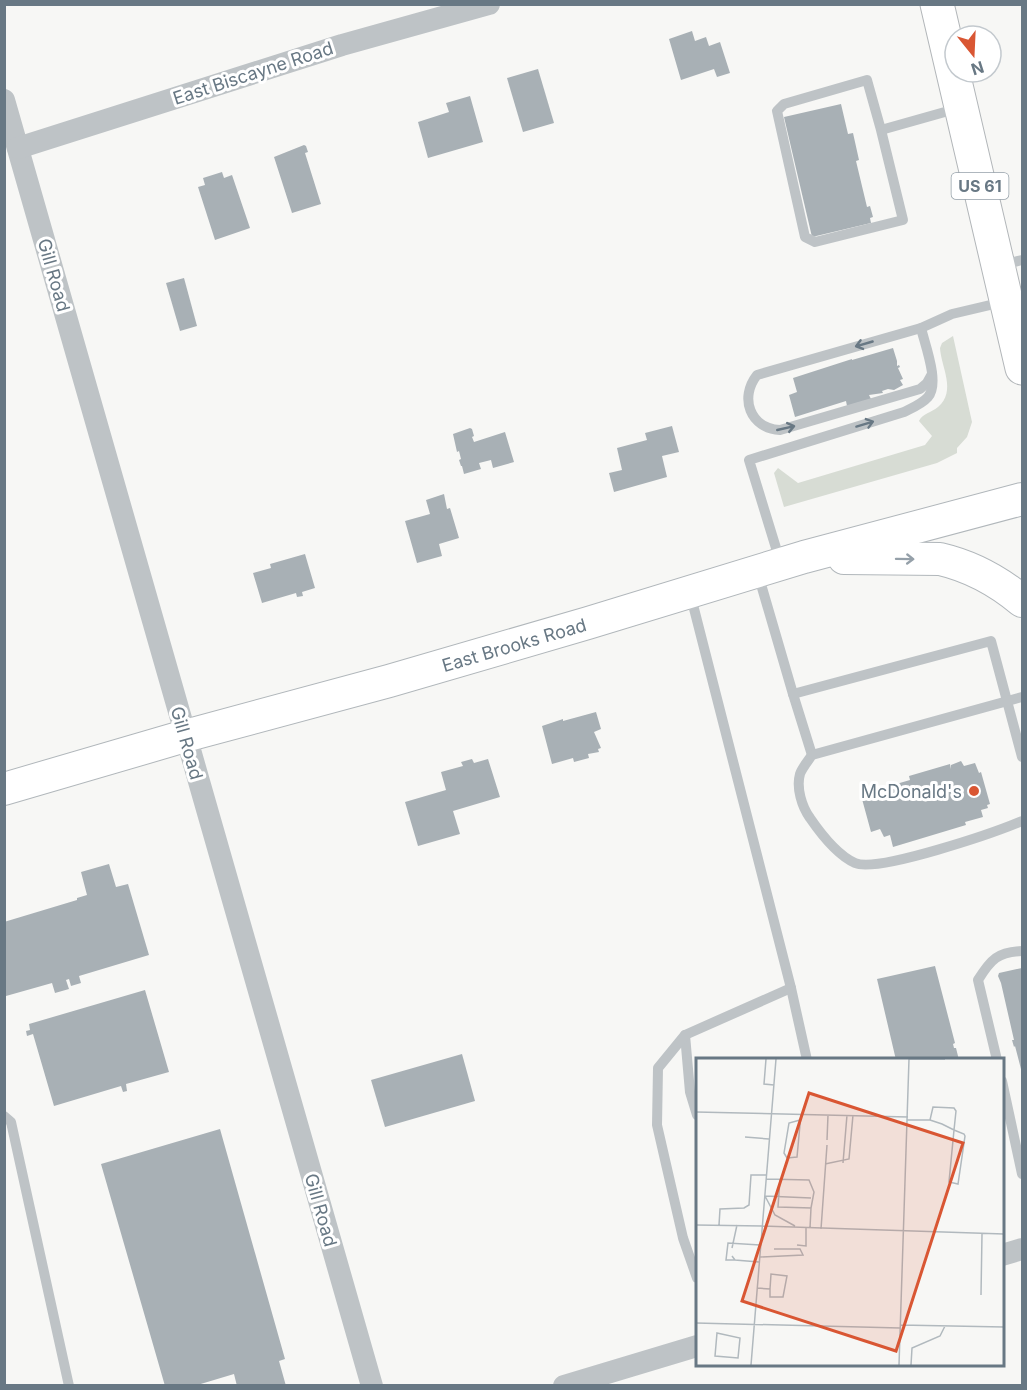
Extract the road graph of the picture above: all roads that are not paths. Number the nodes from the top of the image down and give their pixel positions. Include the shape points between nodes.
1 (489, 4) edge
2 (937, 4) edge
3 (4, 100) edge
4 (962, 107) junction
5 (881, 130) junction
6 (15, 163) edge
7 (1010, 263) edge
8 (1006, 302) junction
9 (921, 328) junction
10 (1023, 368) edge
11 (932, 374) junction
12 (1023, 499) edge
13 (781, 565) junction
14 (690, 593) junction
15 (1023, 601) edge
16 (793, 693) junction
17 (1023, 697) edge
18 (1008, 700) junction
19 (185, 736) junction
20 (812, 755) junction
21 (1023, 757) edge
22 (4, 789) edge
23 (1023, 821) edge
24 (1023, 951) edge
25 (791, 988) junction
26 (685, 1035) junction
27 (807, 1058) edge
28 (997, 1058) edge
29 (1003, 1085) edge
30 (696, 1112) edge
31 (4, 1116) edge
32 (1023, 1174) edge
33 (1023, 1249) edge
34 (1003, 1255) edge
35 (696, 1275) edge
36 (696, 1346) edge
37 (69, 1386) edge
38 (372, 1386) edge
39 (564, 1386) edge

1 - 6 street, East Biscayne Road via 342,45
2 - 4 highway, US 61
3 - 6 street, Gill Road
4 - 5 lane
4 - 7 highway, US 61
5 - 5 lane via 867,80 784,104 777,111 804,237 815,242 903,220
6 - 19 street, Gill Road
7 - 8 highway, US 61
8 - 9 lane via 952,314
8 - 10 highway, US 61
9 - 11 lane
9 -> 11 lane via 757,375 750,383 748,397 758,423 768,430 780,430 920,389
13 -> 11 lane via 748,460 904,412 929,396
12 - 13 main road, East Brooks Road
13 - 14 main road, East Brooks Road
13 -> 15 main road via 940,559 996,581
13 - 16 lane
14 - 19 main road, East Brooks Road
14 - 25 lane
16 - 18 lane via 991,641
16 - 20 lane
17 - 18 lane
18 - 20 lane
18 - 21 lane
19 - 22 main road, East Brooks Road
19 - 38 street, Gill Road
20 - 23 lane via 800,773 799,786 808,816 840,853 856,863 873,865 931,851
24 - 28 lane via 1005,952 988,963 978,980
25 - 26 lane
25 - 27 lane
26 - 30 lane via 690,1092
26 - 35 lane via 658,1068 657,1125 683,1238
29 - 32 lane
31 - 37 lane via 11,1122
33 - 34 street
36 - 39 street

